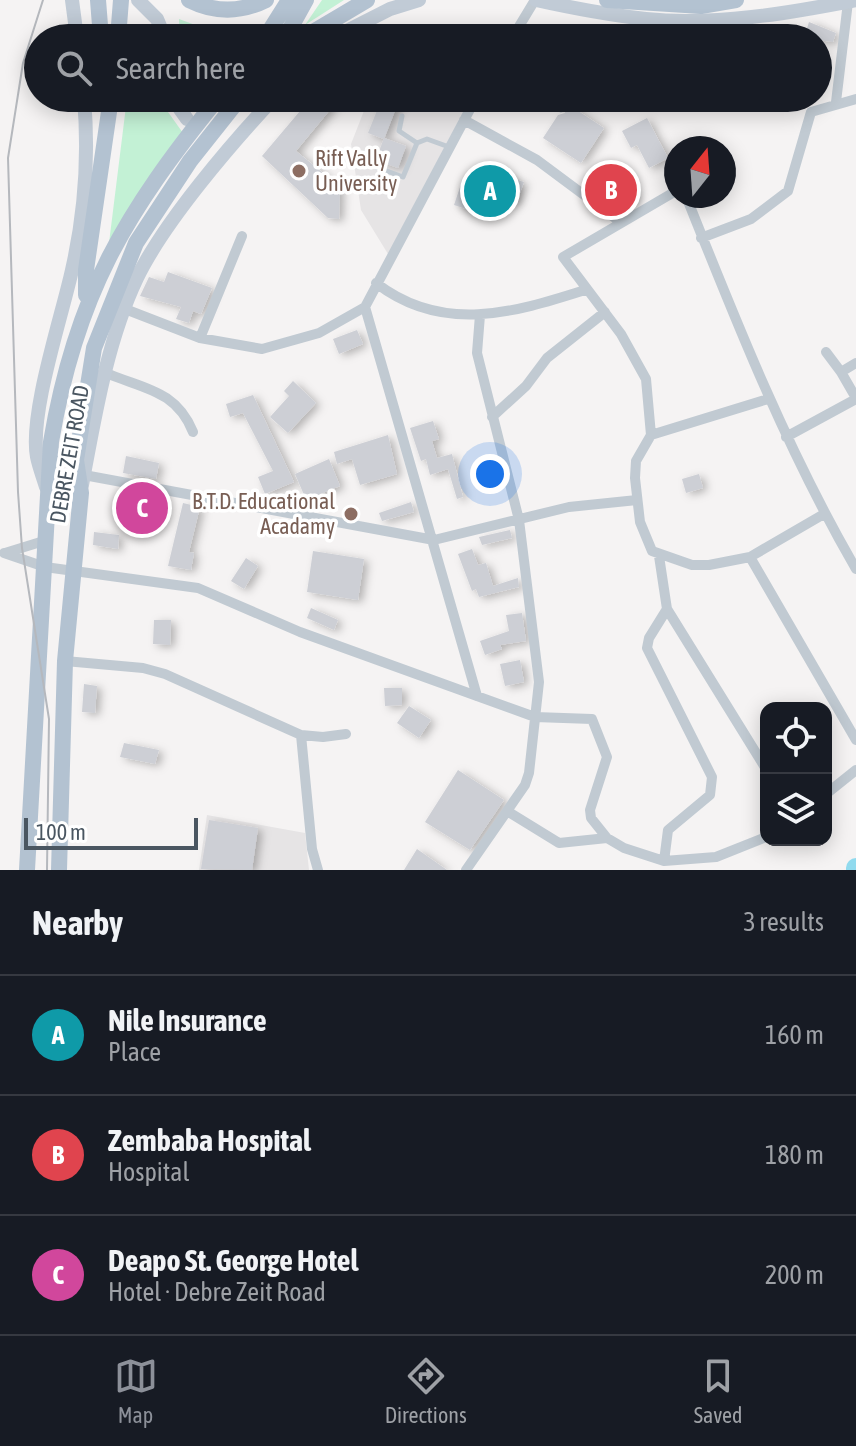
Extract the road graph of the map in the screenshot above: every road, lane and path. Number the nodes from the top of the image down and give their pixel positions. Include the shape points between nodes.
1 (72, 0) edge
2 (98, 0) edge
3 (121, 0) edge
4 (138, 0) edge
5 (189, 0) edge
6 (266, 0) edge
7 (289, 0) edge
8 (306, 0) edge
9 (367, 0) edge
10 (419, 0) edge
11 (535, 0) edge
12 (607, 0) edge
13 (736, 0) edge
14 (852, 1) edge
15 (75, 24) edge
16 (100, 24) edge
17 (119, 24) edge
18 (159, 24) edge
19 (274, 24) edge
20 (293, 24) edge
21 (327, 24) edge
22 (365, 24) edge
23 (520, 24) edge
24 (856, 99) edge
25 (836, 102) junction
26 (832, 104) edge
27 (84, 112) edge
28 (108, 112) edge
29 (182, 112) edge
30 (219, 112) edge
31 (223, 112) edge
32 (259, 112) edge
33 (468, 112) edge
34 (811, 112) edge
35 (402, 116) dead end
36 (187, 119) dead end
37 (464, 120) junction
38 (417, 143) junction
39 (449, 147) junction
40 (376, 167) dead end
41 (664, 197) edge
42 (690, 208) edge
43 (619, 221) junction
44 (242, 236) dead end
45 (701, 238) junction
46 (376, 283) junction
47 (585, 290) junction
48 (86, 301) junction
49 (365, 307) junction
50 (125, 309) junction
51 (605, 312) junction
52 (480, 315) junction
53 (200, 338) junction
54 (826, 352) dead end
55 (856, 363) edge
56 (841, 372) junction
57 (106, 373) junction
58 (768, 399) junction
59 (856, 399) edge
60 (492, 417) junction
61 (193, 432) dead end
62 (651, 435) junction
63 (786, 437) junction
64 (84, 475) junction
65 (81, 493) junction
66 (48, 494) junction
67 (637, 500) junction
68 (824, 514) junction
69 (519, 520) junction
70 (47, 540) junction
71 (434, 540) junction
72 (2, 554) edge
73 (659, 556) junction
74 (750, 557) junction
75 (45, 567) junction
76 (856, 569) edge
77 (74, 573) junction
78 (667, 609) junction
79 (65, 661) junction
80 (477, 696) junction
81 (535, 717) junction
82 (346, 734) dead end
83 (301, 735) junction
84 (856, 740) edge
85 (760, 759) edge
86 (856, 770) edge
87 (832, 789) edge
88 (507, 811) junction
89 (607, 838) junction
90 (760, 839) edge
91 (664, 861) junction
92 (27, 870) edge
93 (59, 870) edge
94 (318, 870) edge
95 (466, 870) edge

1 - 15 main road
2 - 16 main road
3 - 17 main road
4 - 18 main road
5 - 6 main road via 232,10
7 - 19 main road
8 - 20 main road
9 - 21 main road
10 - 22 main road
11 - 14 main road via 678,21
11 - 23 street
12 - 13 main road via 701,6
14 - 25 street
24 - 25 street
25 - 26 street
27 - 66 main road via 82,218 36,439
28 - 48 main road
29 - 36 main road
30 - 48 main road via 170,158 132,214
31 - 65 main road via 136,243 108,307 79,426 76,460
32 - 50 main road, DEBRE ZEIT ROAD via 223,146 149,256
33 - 37 street
34 - 45 street via 788,191 751,219
35 - 38 lane via 399,131
37 - 39 street
37 - 43 street via 537,160
38 - 39 lane via 427,139
38 - 40 lane via 403,177
39 - 46 street
41 - 43 street
42 - 45 street
43 - 47 street via 563,257
44 - 53 street
45 - 58 street
46 - 49 street
46 - 52 street via 406,303 431,311
47 - 51 street
47 - 52 street via 517,312
48 - 66 main road, DEBRE ZEIT ROAD via 59,395
49 - 53 street via 319,333 262,349
49 - 71 street
50 - 53 street
50 - 57 main road, DEBRE ZEIT ROAD
51 - 60 street via 547,358
51 - 62 street via 643,369
52 - 60 street via 477,353
54 - 56 street
55 - 56 street
56 - 59 street
57 - 61 street via 171,400 184,410
57 - 64 main road, DEBRE ZEIT ROAD
58 - 62 street
58 - 63 street
59 - 63 street
60 - 69 street
62 - 67 street via 636,461
63 - 68 street
64 - 65 main road, DEBRE ZEIT ROAD
64 - 71 street
65 - 77 main road, DEBRE ZEIT ROAD
66 - 70 main road, DEBRE ZEIT ROAD
67 - 69 street via 569,507
67 - 73 street via 646,542
68 - 74 street
68 - 76 street
69 - 71 street
69 - 81 street via 539,682
70 - 72 street
70 - 75 main road, DEBRE ZEIT ROAD
71 - 80 street
72 - 75 street
73 - 74 street via 709,565
73 - 78 street
74 - 84 street
75 - 77 street
75 - 92 main road, DEBRE ZEIT ROAD
77 - 79 main road, DEBRE ZEIT ROAD
77 - 80 street via 198,588 300,632
78 - 85 street
78 - 91 street via 647,648 712,777 710,795 668,830
79 - 83 street via 165,674
79 - 93 main road, DEBRE ZEIT ROAD
80 - 81 street
81 - 88 street via 529,773
81 - 89 street via 586,718 597,726 607,757 590,810
82 - 83 street
83 - 94 street
86 - 87 street
88 - 89 street via 559,843
88 - 95 street
89 - 91 street
90 - 91 street via 716,857

